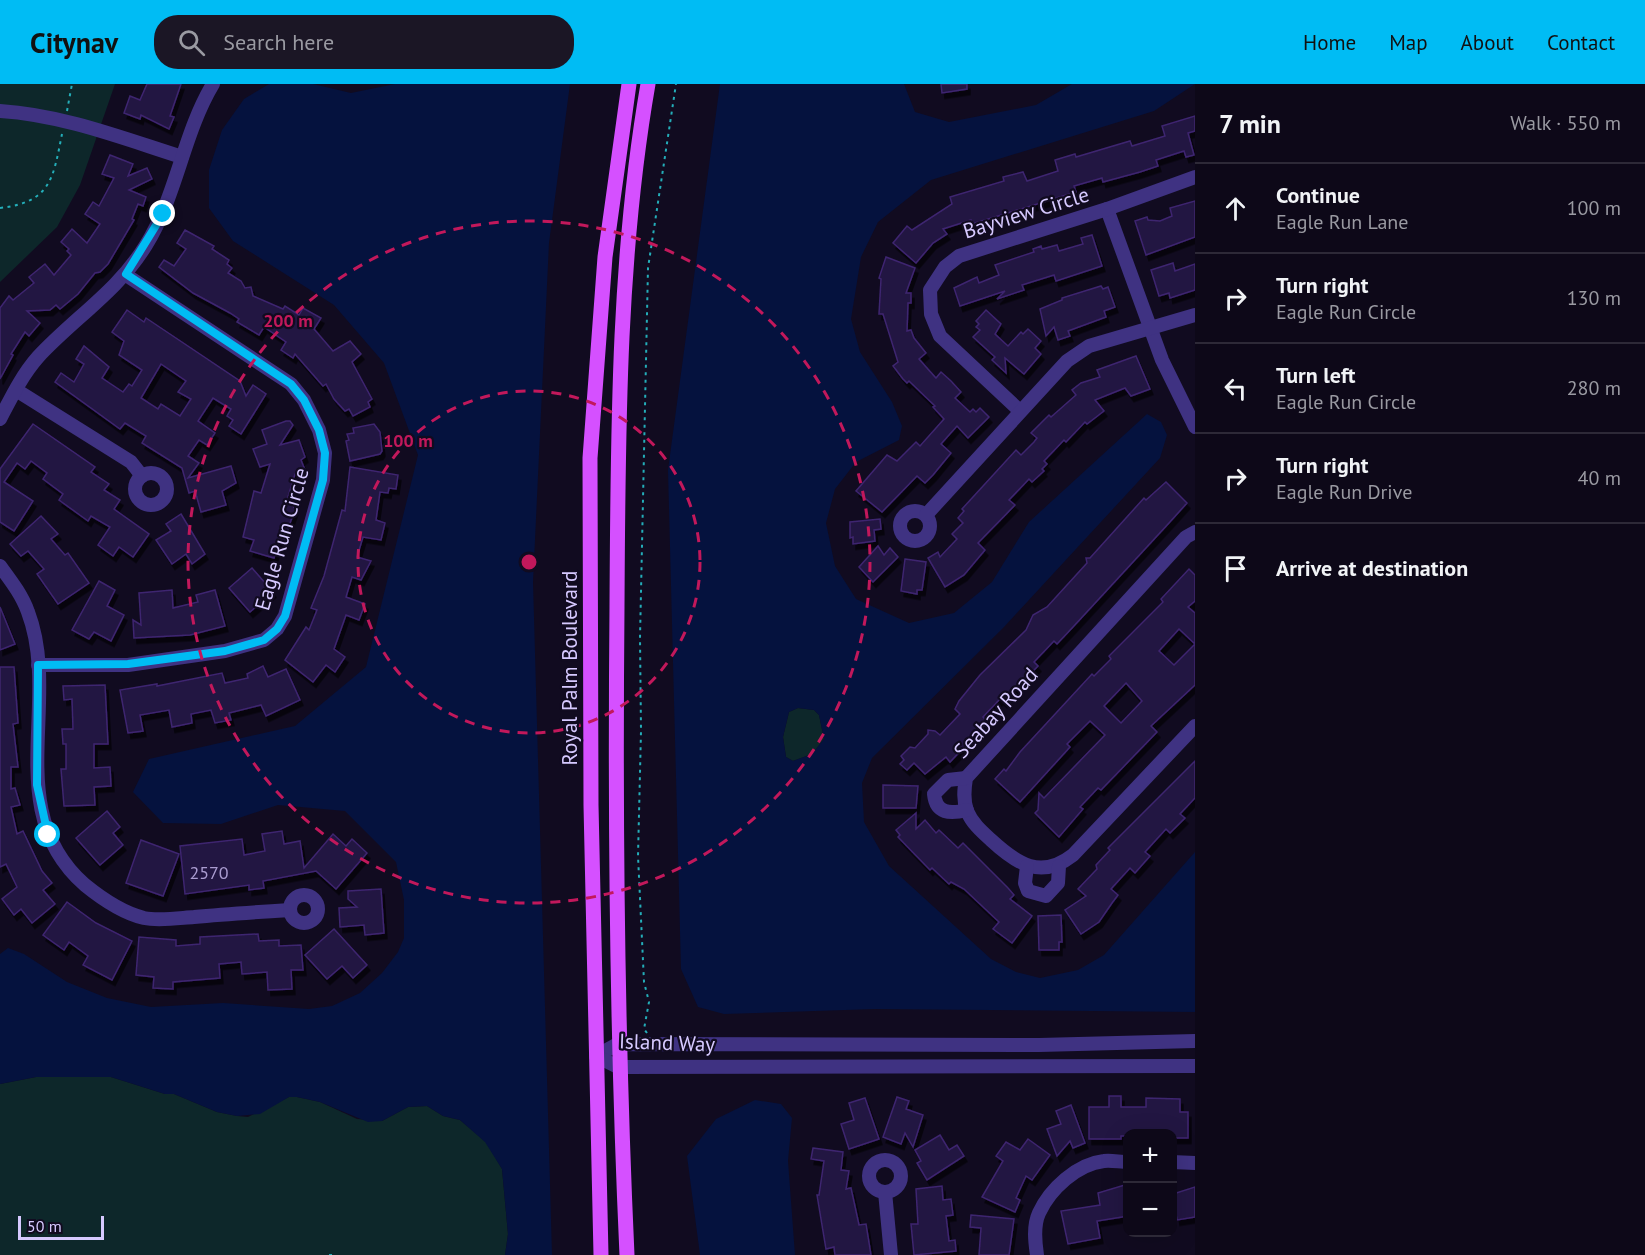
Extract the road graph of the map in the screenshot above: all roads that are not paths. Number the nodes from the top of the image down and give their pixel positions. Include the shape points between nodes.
1 (213, 84) edge
2 (629, 84) edge
3 (648, 84) edge
4 (0, 111) edge
5 (182, 157) junction
6 (1195, 177) edge
7 (1107, 209) junction
8 (126, 274) junction
9 (1195, 315) edge
10 (1150, 328) junction
11 (16, 390) junction
12 (1020, 411) junction
13 (0, 419) edge
14 (1195, 427) edge
15 (142, 476) dead end
16 (926, 515) dead end
17 (1195, 532) edge
18 (0, 566) edge
19 (38, 665) junction
20 (1195, 726) edge
21 (966, 778) junction
22 (967, 810) junction
23 (1027, 866) junction
24 (1059, 866) junction
25 (290, 910) dead end
26 (1195, 1041) edge
27 (618, 1044) junction
28 (596, 1056) junction
29 (1195, 1066) edge
30 (618, 1067) junction
31 (1123, 1162) edge
32 (1177, 1162) edge
33 (1195, 1163) edge
34 (885, 1192) dead end
35 (601, 1255) edge
36 (627, 1255) edge
37 (891, 1255) edge
38 (1037, 1255) edge

1 - 5 street
2 - 28 main road, Royal Palm Boulevard via 605,257 590,458
3 - 27 main road via 636,150 618,391 615,841
4 - 5 street via 65,121
5 - 8 street via 163,214
6 - 7 street, Bayview Circle
7 - 10 street
7 - 12 street, Bayview Circle via 959,255 945,267 930,290 931,314 940,336
8 - 11 street via 37,358
8 - 19 street, Eagle Run Circle via 291,384 319,430 325,453 323,480 285,616 264,640 225,651 128,664
9 - 10 street
10 - 12 street via 1089,346 1067,361
10 - 14 street
11 - 13 street
11 - 15 street via 131,462
12 - 16 street
17 - 21 street, Seabay Road via 1186,537
18 - 19 street via 29,613
19 - 25 street via 37,785 41,810 48,835 76,877 116,906 145,918
20 - 24 street
21 - 22 street, Seabay Road
21 - 22 street via 948,780 934,794 941,810 951,814
22 - 23 street via 975,825 1008,856
23 - 24 street
23 - 24 street via 1028,891 1046,896 1058,883
26 - 27 street, Island Way via 1039,1045
27 - 28 street, Island Way
27 - 30 main road
28 - 30 street, Island Way
28 - 35 main road, Royal Palm Boulevard
29 - 30 street, Island Way
30 - 36 main road
31 - 38 street via 1092,1165 1073,1173 1053,1191 1038,1214 1034,1239
32 - 33 street
34 - 37 street

